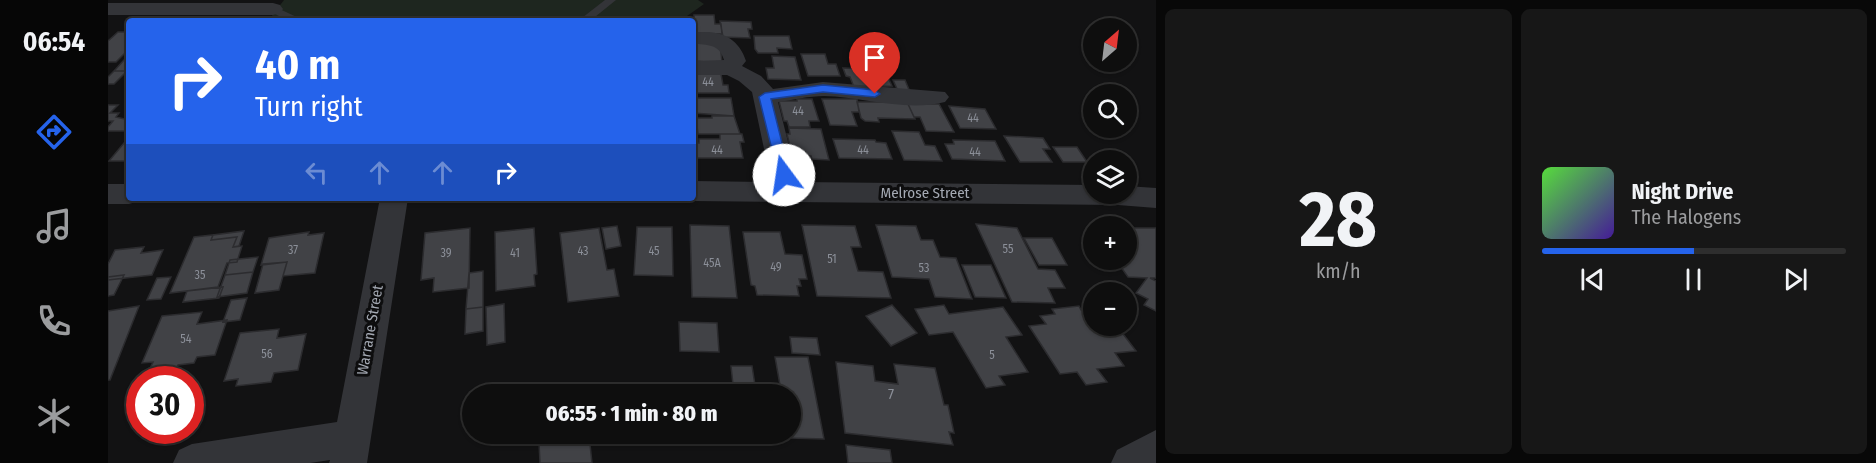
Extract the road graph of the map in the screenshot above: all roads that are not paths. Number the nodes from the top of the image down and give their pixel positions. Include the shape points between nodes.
1 (611, 0) edge
2 (154, 5) edge
3 (108, 9) edge
4 (273, 9) joint
5 (291, 18) edge
6 (587, 18) edge
7 (696, 38) dead end
8 (696, 68) edge
9 (729, 68) junction
10 (765, 97) junction
11 (937, 97) dead end
12 (696, 191) edge
13 (787, 192) junction
14 (108, 194) edge
15 (126, 194) edge
16 (1156, 198) edge
17 (393, 201) edge
18 (1156, 449) edge
19 (350, 451) edge
20 (192, 463) edge
21 (1130, 463) edge

1 - 6 lane
2 - 3 street
2 - 4 street
4 - 5 lane
7 - 9 street via 717,39 733,49 735,61
8 - 9 street
9 - 10 street via 744,73 764,90
10 - 11 street via 823,89
10 - 13 street
12 - 13 street, Melrose Street
13 - 16 street, Melrose Street
14 - 15 street
17 - 19 street, Warrane Street
18 - 21 street
19 - 20 street

